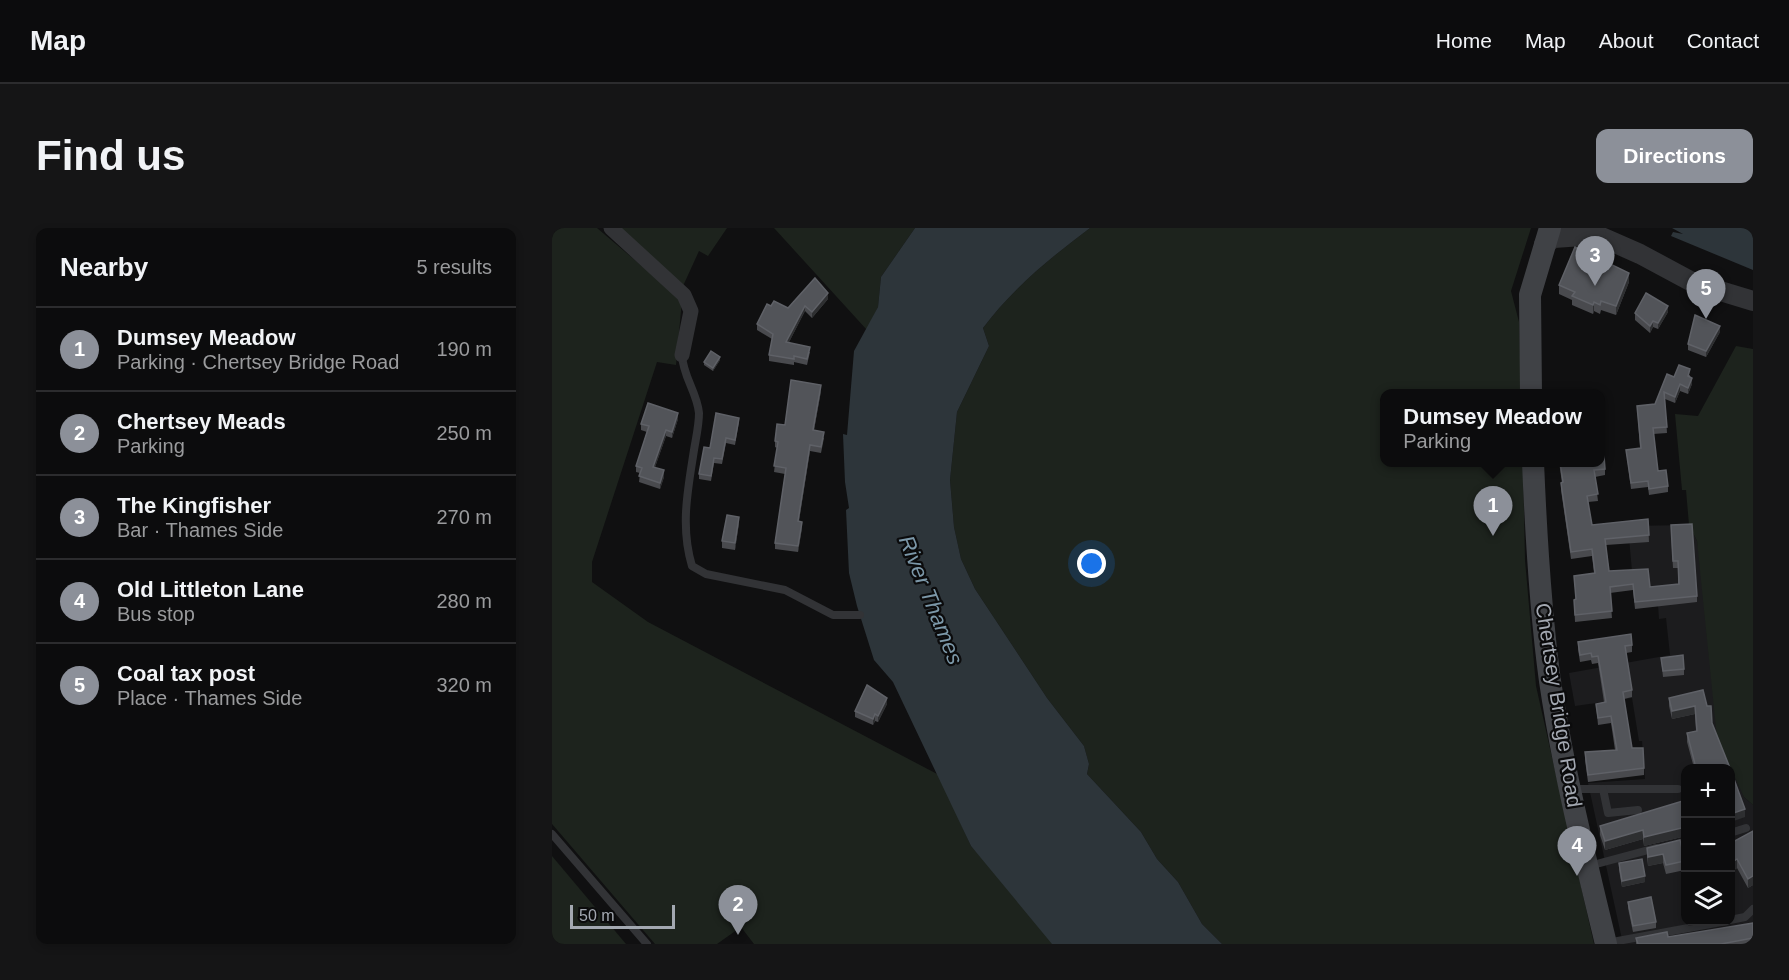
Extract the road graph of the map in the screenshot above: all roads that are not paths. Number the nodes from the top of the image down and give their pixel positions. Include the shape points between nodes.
1 (610, 228) edge
2 (1590, 231) edge
3 (1547, 236) edge
4 (1753, 301) edge
5 (682, 355) joint
6 (1531, 389) edge
7 (1533, 467) edge
8 (860, 615) dead end
9 (1570, 789) junction
10 (1603, 789) junction
11 (1678, 789) dead end
12 (1638, 810) dead end
13 (1746, 828) dead end
14 (1735, 832) edge
15 (552, 834) edge
16 (1667, 845) edge
17 (1588, 866) junction
18 (1753, 909) edge
19 (1735, 919) edge
20 (1696, 926) edge
21 (647, 944) edge
22 (1606, 944) edge

1 - 5 street via 684,295 691,311
2 - 3 street
2 - 4 street via 1694,283
3 - 6 main road via 1530,295
5 - 8 lane via 699,415 686,504 685,543 692,566 706,574 785,590 833,615
7 - 9 main road, Chertsey Bridge Road via 1536,549 1550,680
9 - 10 lane
9 - 17 main road, Chertsey Bridge Road
10 - 11 lane
10 - 12 lane via 1608,813
13 - 14 lane
15 - 21 lane
16 - 17 lane
17 - 22 main road, Chertsey Bridge Road
18 - 19 lane
20 - 22 lane

